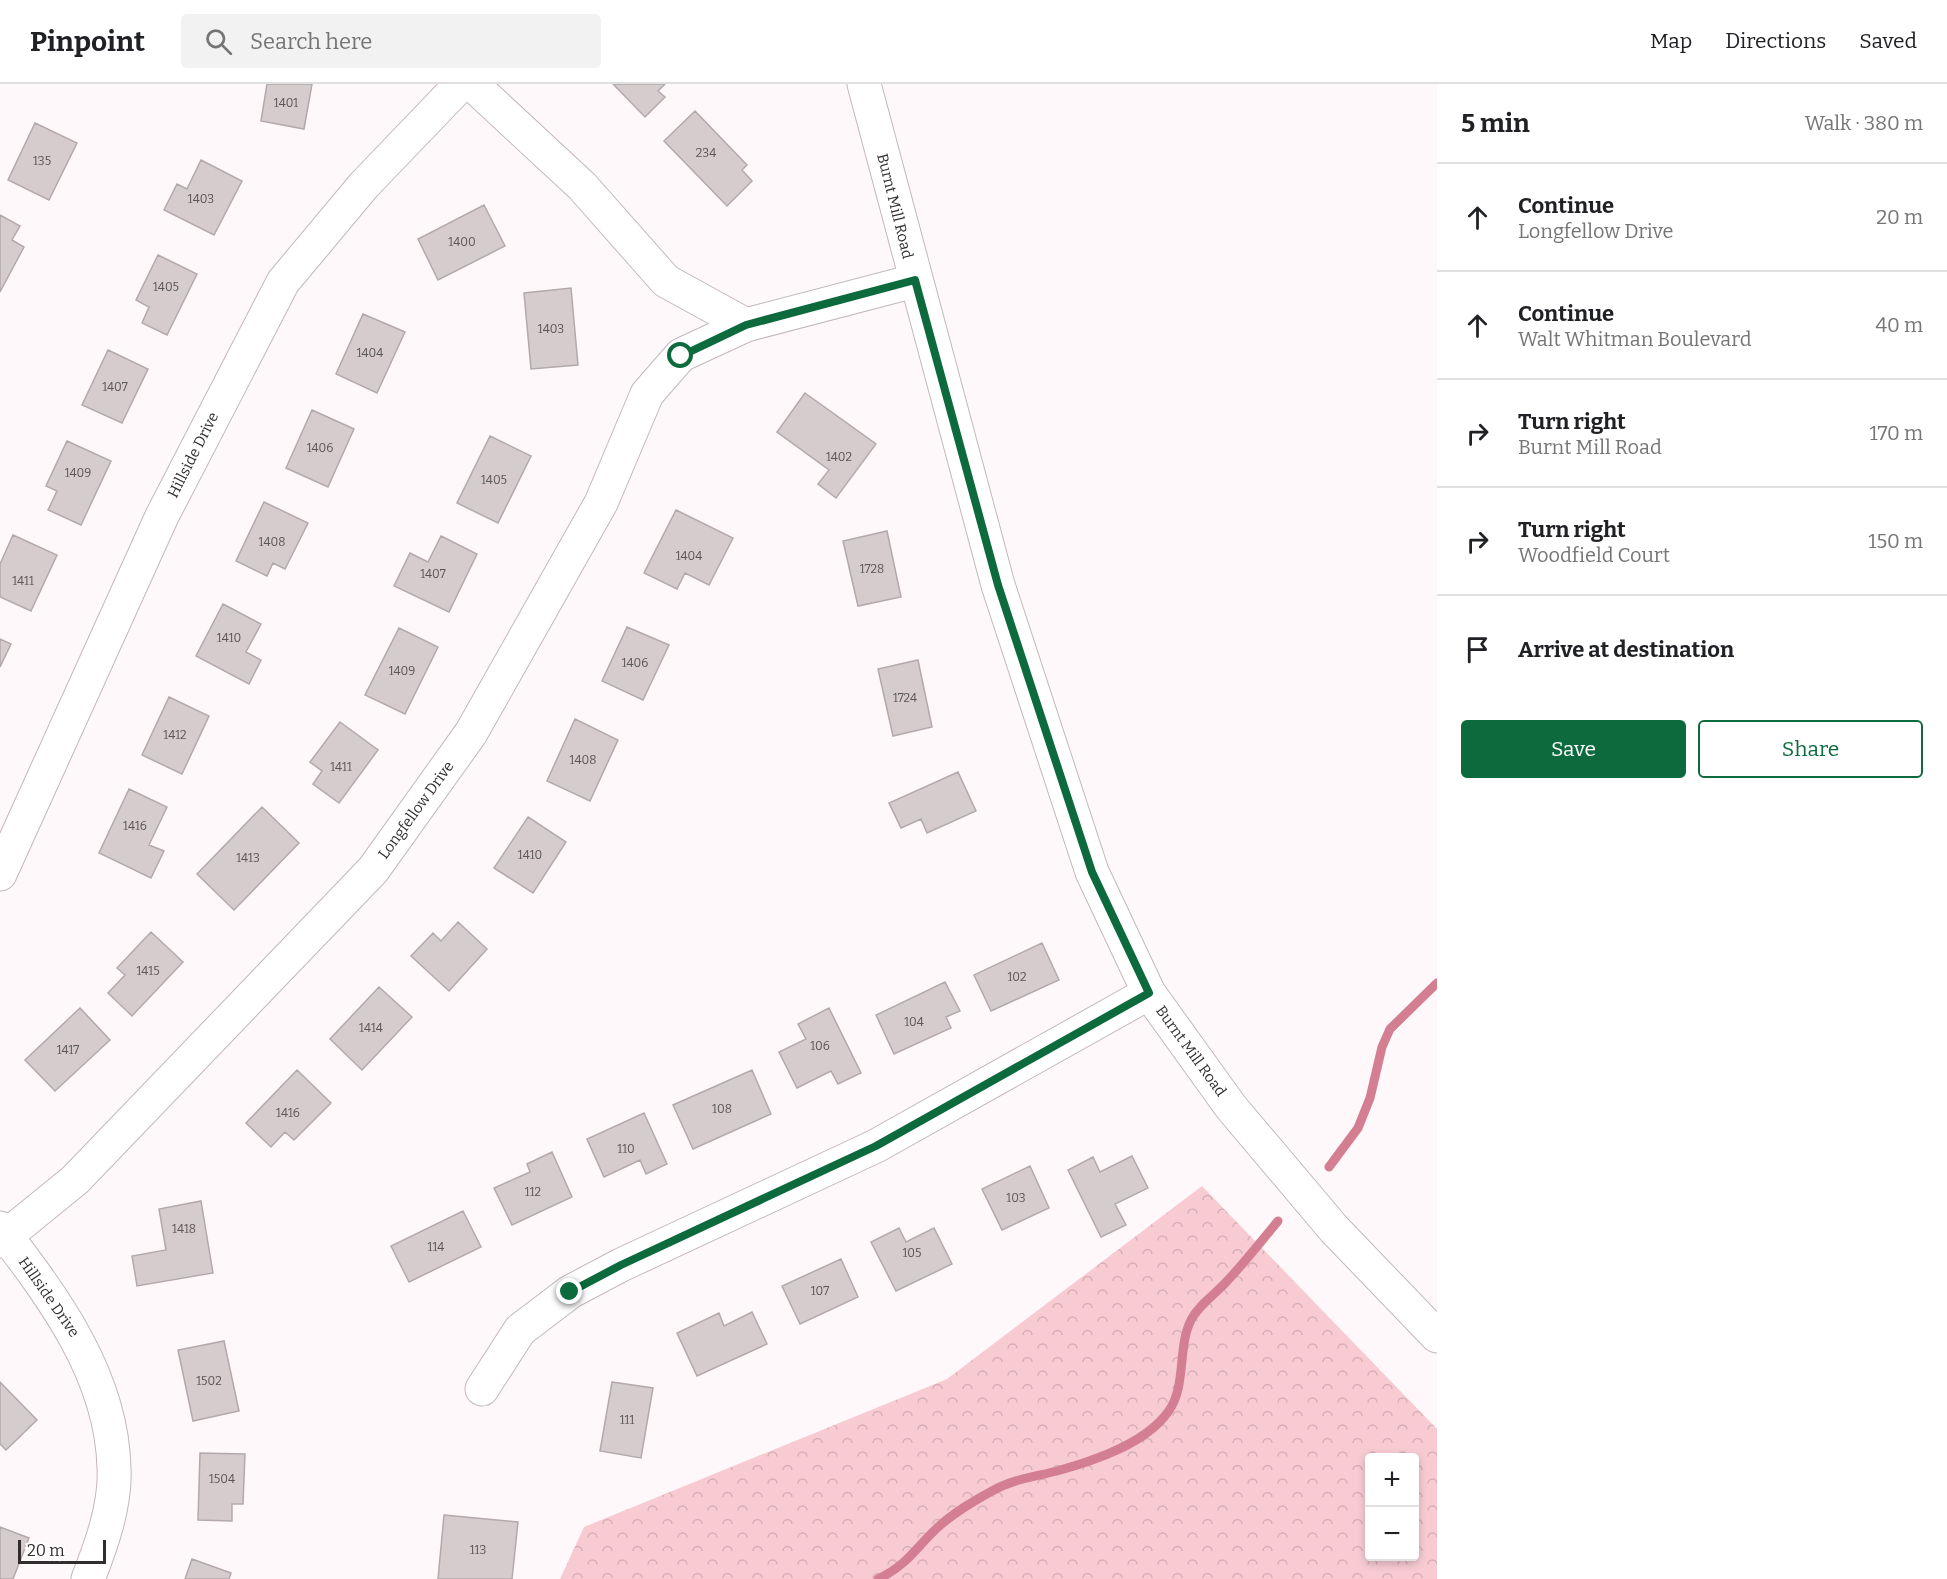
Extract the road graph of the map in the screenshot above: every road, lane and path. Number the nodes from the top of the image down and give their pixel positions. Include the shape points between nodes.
1 (461, 84) edge
2 (472, 84) edge
3 (864, 84) edge
4 (915, 280) junction
5 (746, 325) junction
6 (0, 874) edge
7 (1149, 993) junction
8 (2, 1235) edge
9 (1437, 1336) edge
10 (482, 1389) dead end
11 (88, 1579) edge

1 - 6 street, Hillside Drive via 364,185 283,282 162,516
2 - 5 street via 582,186 666,281
3 - 4 street, Burnt Mill Road
4 - 5 street, Longfellow Drive
4 - 7 street, Burnt Mill Road via 998,585 1092,872
5 - 8 street, Longfellow Drive via 681,356 647,394 601,503 471,733 373,870 75,1180
7 - 9 street, Burnt Mill Road via 1231,1107 1334,1229
7 - 10 street via 876,1146 570,1292 520,1330
8 - 11 street, Hillside Drive via 78,1339 104,1406 114,1469 105,1535

